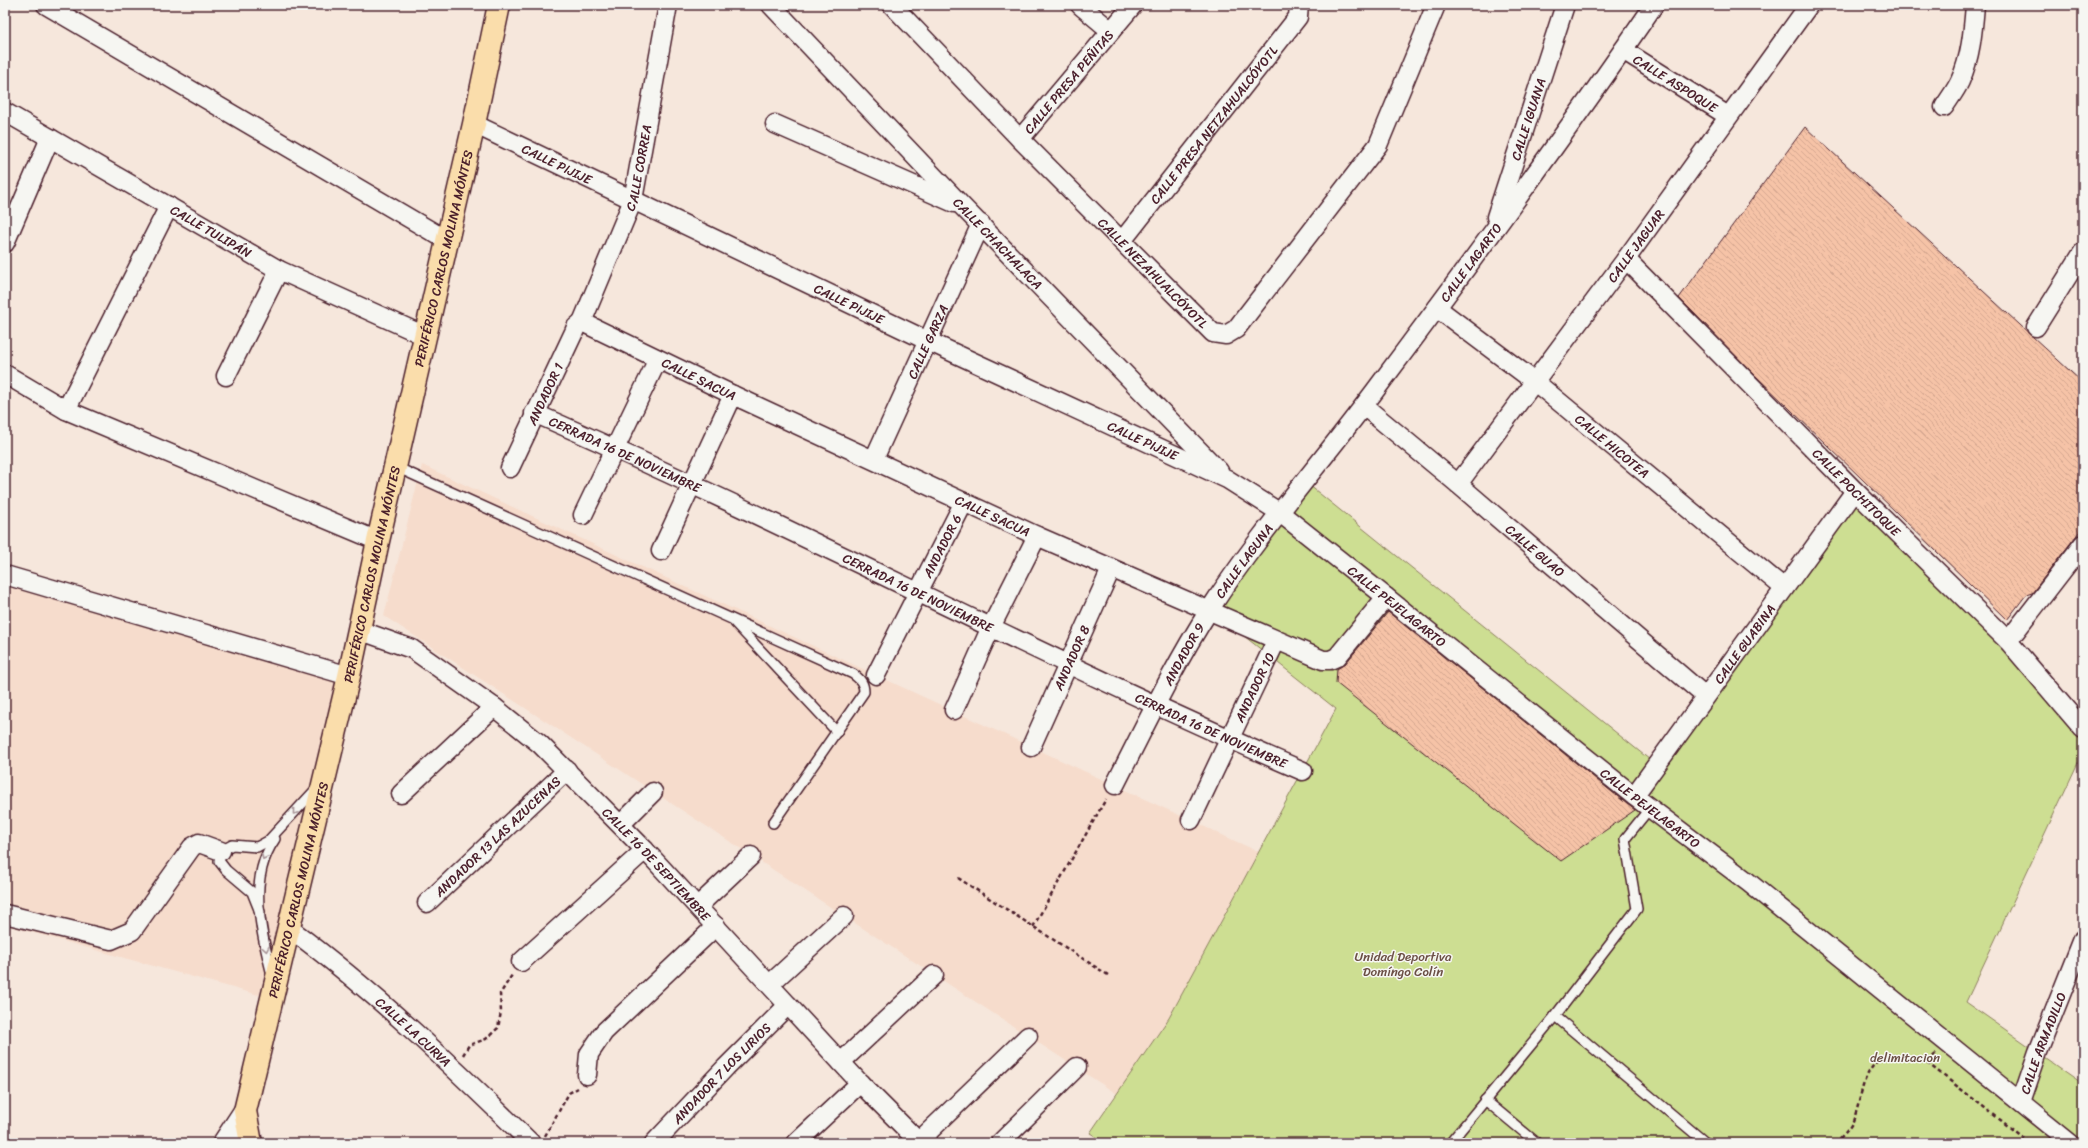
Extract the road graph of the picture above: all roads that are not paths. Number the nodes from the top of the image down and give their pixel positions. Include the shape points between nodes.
1 (46, 5) edge
2 (668, 5) edge
3 (772, 5) edge
4 (892, 5) edge
5 (1080, 5) edge
6 (1133, 5) edge
7 (1299, 5) edge
8 (1436, 5) edge
9 (1565, 5) edge
10 (1654, 5) edge
11 (1809, 5) edge
12 (1974, 5) edge
13 (494, 8) edge
14 (1111, 31) junction
15 (1623, 50) junction
16 (1944, 107) dead end
17 (5, 112) edge
18 (1728, 116) junction
19 (474, 124) junction
20 (775, 124) dead end
21 (50, 138) junction
22 (1020, 139) junction
23 (633, 200) junction
24 (169, 206) junction
25 (962, 206) junction
26 (981, 224) junction
27 (1491, 234) junction
28 (448, 241) junction
29 (1122, 241) junction
30 (5, 243) edge
31 (2083, 252) edge
32 (1626, 259) junction
33 (279, 270) junction
34 (1437, 308) junction
35 (582, 322) junction
36 (2036, 327) dead end
37 (426, 336) junction
38 (928, 341) junction
39 (658, 359) junction
40 (5, 374) edge
41 (226, 376) dead end
42 (1534, 381) junction
43 (733, 395) junction
44 (1364, 406) junction
45 (66, 410) junction
46 (534, 413) junction
47 (616, 449) junction
48 (874, 459) junction
49 (396, 467) junction
50 (510, 468) dead end
51 (1227, 479) junction
52 (691, 484) junction
53 (1458, 484) junction
54 (1854, 491) junction
55 (964, 502) junction
56 (1279, 512) junction
57 (583, 515) dead end
58 (1037, 536) junction
59 (378, 541) junction
60 (2083, 544) edge
61 (661, 551) dead end
62 (1111, 568) junction
63 (5, 575) edge
64 (1784, 588) junction
65 (920, 592) junction
66 (1386, 597) junction
67 (1210, 609) junction
68 (731, 619) junction
69 (992, 627) junction
70 (359, 630) junction
71 (1276, 641) junction
72 (2008, 641) junction
73 (1068, 664) junction
74 (876, 675) dead end
75 (349, 676) junction
76 (1705, 696) junction
77 (494, 706) junction
78 (1155, 706) junction
79 (954, 710) dead end
80 (2083, 729) edge
81 (837, 732) junction
82 (1229, 739) junction
83 (1031, 747) dead end
84 (567, 770) junction
85 (1303, 771) dead end
86 (324, 779) junction
87 (1115, 785) road end
88 (653, 792) dead end
89 (401, 794) dead end
90 (1634, 796) junction
91 (1650, 808) junction
92 (1191, 820) dead end
93 (285, 824) junction
94 (620, 824) junction
95 (773, 824) dead end
96 (645, 850) junction
97 (221, 851) junction
98 (751, 856) dead end
99 (427, 902) dead end
100 (698, 906) junction
101 (260, 912) junction
102 (5, 914) edge
103 (844, 916) dead end
104 (716, 926) junction
105 (289, 928) junction
106 (2083, 939) edge
107 (521, 962) road end
108 (934, 975) dead end
109 (770, 984) junction
110 (275, 986) junction
111 (788, 1004) junction
112 (1555, 1016) junction
113 (1028, 1036) dead end
114 (841, 1062) junction
115 (1077, 1067) dead end
116 (587, 1075) road end
117 (860, 1083) junction
118 (1485, 1100) junction
119 (2021, 1102) junction
120 (244, 1111) junction
121 (538, 1140) edge
122 (919, 1142) edge
123 (224, 1143) edge
124 (251, 1143) edge
125 (654, 1143) edge
126 (796, 1143) edge
127 (1000, 1143) edge
128 (1450, 1143) edge
129 (1537, 1143) edge
130 (1706, 1143) edge
131 (2071, 1143) edge

1 - 28 street
2 - 23 street, CALLE CORREA
3 - 25 street, CALLE CHACHALACA
4 - 22 street, CALLE NEZAHUALCÓYOTL
5 - 14 street
6 - 14 street, CALLE PRESA PEÑITAS
7 - 29 street, CALLE PRESA NETZAHUALCÓYOTL via 1298,17
8 - 29 street, CALLE NEZAHUALCÓYOTL via 1378,145 1236,329 1226,335 1213,333
9 - 27 street, CALLE IGUANA
10 - 15 street, CALLE LAGARTO
11 - 18 street, CALLE JAGUAR
12 - 16 street via 1966,64 1960,82
13 - 19 main road, PERIFÉRICO CARLOS MOLINA MÓNTES
14 - 22 street, CALLE PRESA PEÑITAS
15 - 18 street, CALLE ASPOQUE
15 - 27 street, CALLE LAGARTO
17 - 21 street, CALLE TULIPÁN
18 - 32 street, CALLE JAGUAR
19 - 23 street, CALLE PIJIJE
19 - 28 main road, PERIFÉRICO CARLOS MOLINA MÓNTES
20 - 25 street
21 - 24 street, CALLE TULIPÁN
21 - 30 street
22 - 29 street, CALLE NEZAHUALCÓYOTL
23 - 35 street, CALLE CORREA
23 - 38 street, CALLE PIJIJE
24 - 33 street, CALLE TULIPÁN
24 - 45 street
25 - 26 street, CALLE CHACHALACA
26 - 38 street, CALLE GARZA
26 - 51 street, CALLE CHACHALACA
27 - 34 street, CALLE LAGARTO
28 - 37 main road, PERIFÉRICO CARLOS MOLINA MÓNTES
31 - 36 street
32 - 42 street, CALLE JAGUAR
32 - 54 street, CALLE POCHITOQUE
33 - 37 street, CALLE TULIPÁN
33 - 41 street
34 - 42 street, CALLE HICOTEA
34 - 44 street, CALLE LAGARTO
35 - 39 street, CALLE SACUA
35 - 46 street, ANDADOR 1 via 576,327
37 - 49 main road, PERIFÉRICO CARLOS MOLINA MÓNTES
38 - 48 street, CALLE GARZA
38 - 51 street, CALLE PIJIJE
39 - 43 street, CALLE SACUA
39 - 47 street
40 - 45 street
42 - 53 street, CALLE JAGUAR
42 - 64 street, CALLE HICOTEA
43 - 48 street, CALLE SACUA
43 - 52 street
44 - 53 street, CALLE GUAO
44 - 56 street, CALLE LAGARTO
45 - 59 street
46 - 47 street, CERRADA 16 DE NOVIEMBRE
46 - 50 street, ANDADOR 1
47 - 52 street, CERRADA 16 DE NOVIEMBRE
47 - 57 street
48 - 55 street, CALLE SACUA
49 - 59 main road, PERIFÉRICO CARLOS MOLINA MÓNTES
49 - 68 lane
51 - 56 street, CALLE PEJELAGARTO
52 - 61 street
52 - 65 street, CERRADA 16 DE NOVIEMBRE
53 - 76 street, CALLE GUAO
54 - 64 street, CALLE GUABINA
54 - 72 street, CALLE POCHITOQUE
55 - 58 street, CALLE SACUA
55 - 65 street, ANDADOR 6
56 - 66 street, CALLE PEJELAGARTO
56 - 67 street, CALLE LAGUNA
58 - 62 street, CALLE SACUA
58 - 69 street
59 - 70 main road, PERIFÉRICO CARLOS MOLINA MÓNTES
60 - 72 street
62 - 67 street, CALLE SACUA
62 - 73 street, ANDADOR 8
63 - 75 street
64 - 76 street, CALLE GUABINA
65 - 69 street, CERRADA 16 DE NOVIEMBRE
65 - 74 street, ANDADOR 6
66 - 71 street, CALLE SACUA via 1337,657 1330,660 1323,660
66 - 90 street, CALLE PEJELAGARTO
67 - 71 street, CALLE SACUA
67 - 78 street, ANDADOR 9
68 - 81 lane
68 - 81 lane via 859,679 864,686 864,692
69 - 73 street, CERRADA 16 DE NOVIEMBRE
69 - 79 street
70 - 75 main road, PERIFÉRICO CARLOS MOLINA MÓNTES
70 - 77 street, CALLE 16 DE SEPTIEMBRE via 412,649
71 - 82 street, ANDADOR 10
72 - 80 street, CALLE POCHITOQUE
73 - 78 street, CERRADA 16 DE NOVIEMBRE
73 - 83 street, ANDADOR 8
75 - 86 main road, PERIFÉRICO CARLOS MOLINA MÓNTES
76 - 90 street, CALLE GUABINA
77 - 84 street, CALLE 16 DE SEPTIEMBRE
77 - 89 street
78 - 82 street, CERRADA 16 DE NOVIEMBRE
78 - 87 street, ANDADOR 9
81 - 95 lane
82 - 85 street, CERRADA 16 DE NOVIEMBRE
82 - 92 street, ANDADOR 10
84 - 94 street, CALLE 16 DE SEPTIEMBRE
84 - 99 street, ANDADOR 13 LAS AZUCENAS
86 -> 93 lane
86 - 105 main road, PERIFÉRICO CARLOS MOLINA MÓNTES
88 - 94 street
90 - 91 street, CALLE PEJELAGARTO
91 - 112 lane via 1625,839 1637,909
91 - 119 street, CALLE PEJELAGARTO via 1748,882
93 - 97 lane via 268,841 257,846 232,845
93 -> 101 lane via 261,863 258,880
94 - 96 street, CALLE 16 DE SEPTIEMBRE
96 - 100 street, CALLE 16 DE SEPTIEMBRE
96 - 107 street
97 - 101 lane via 219,861 252,892
97 - 102 street via 199,843 192,847 132,931 111,940
98 - 100 street
100 - 104 street, CALLE 16 DE SEPTIEMBRE
101 -> 110 lane
103 - 109 street
104 - 109 street, CALLE 16 DE SEPTIEMBRE
104 - 116 street via 604,1032 589,1054
105 - 110 main road, PERIFÉRICO CARLOS MOLINA MÓNTES
105 - 121 street, CALLE LA CURVA via 328,957
106 - 119 street, CALLE ARMADILLO
108 - 114 street
109 - 111 street, CALLE 16 DE SEPTIEMBRE
110 - 120 main road, PERIFÉRICO CARLOS MOLINA MÓNTES
111 - 114 street, CALLE 16 DE SEPTIEMBRE
111 - 125 street, ANDADOR 7 LOS LIRIOS
112 - 118 lane
112 - 130 lane
113 - 122 street
114 - 117 street, CALLE 16 DE SEPTIEMBRE
115 - 127 street
117 - 122 street, CALLE 16 DE SEPTIEMBRE
117 - 126 street
118 - 128 lane
118 - 129 lane
119 - 131 street, CALLE PEJELAGARTO
120 - 123 street
120 - 124 main road, PERIFÉRICO CARLOS MOLINA MÓNTES

